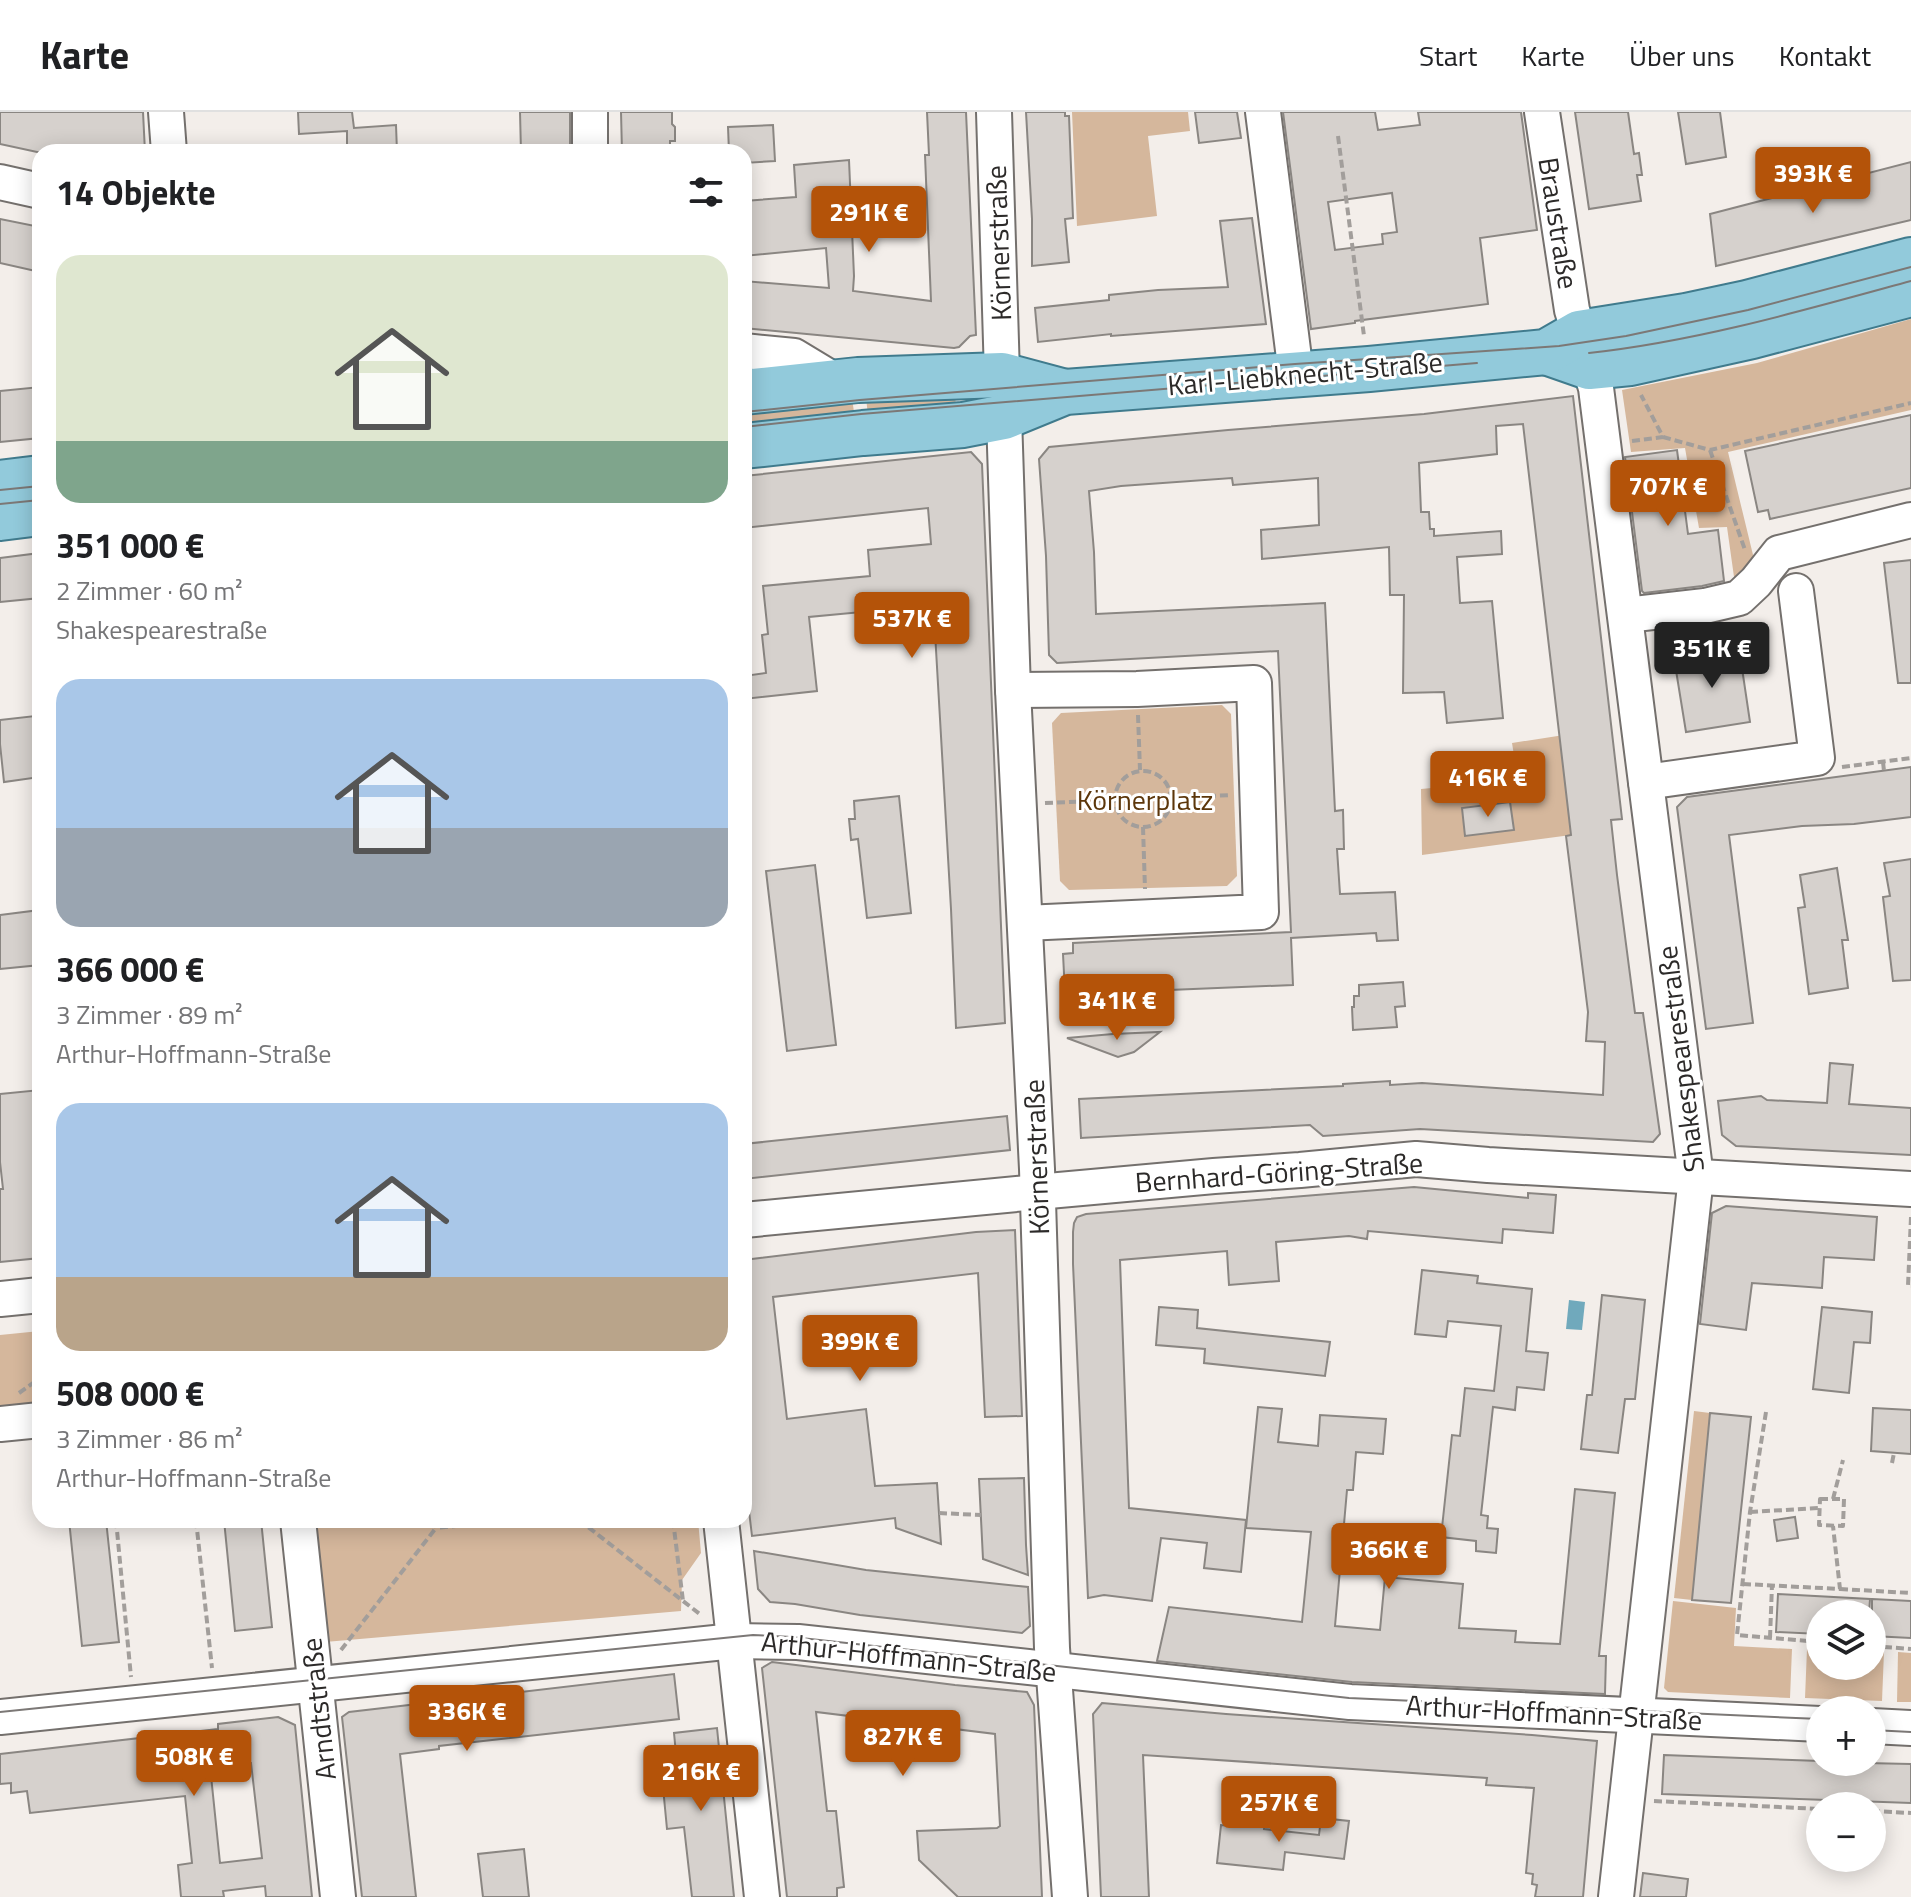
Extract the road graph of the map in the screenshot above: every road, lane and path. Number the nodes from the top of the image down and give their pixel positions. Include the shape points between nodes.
1 (166, 112) edge
2 (590, 112) edge
3 (994, 112) edge
4 (1263, 112) edge
5 (1542, 112) edge
6 (1338, 136) dead end
7 (168, 144) edge
8 (590, 144) edge
9 (0, 182) edge
10 (32, 189) edge
11 (1911, 260) edge
12 (1911, 294) edge
13 (1364, 337) dead end
14 (1571, 350) junction
15 (752, 352) edge
16 (1296, 374) junction
17 (837, 382) junction
18 (1636, 385) dead end
19 (1003, 386) junction
20 (752, 391) edge
21 (1911, 403) edge
22 (1663, 437) junction
23 (752, 445) edge
24 (1602, 445) junction
25 (1710, 450) junction
26 (32, 479) edge
27 (0, 483) edge
28 (32, 514) edge
29 (0, 518) edge
30 (1911, 520) edge
31 (1756, 582) junction
32 (1796, 591) dead end
33 (1626, 615) junction
34 (1137, 689) junction
35 (1013, 690) junction
36 (1817, 758) junction
37 (1911, 758) edge
38 (1883, 762) junction
39 (1140, 770) junction
40 (1884, 771) dead end
41 (1646, 782) junction
42 (1258, 794) junction
43 (1171, 798) junction
44 (1115, 800) junction
45 (1019, 804) junction
46 (1143, 827) junction
47 (1146, 918) junction
48 (1025, 923) junction
49 (1696, 1177) junction
50 (1911, 1189) edge
51 (1037, 1192) junction
52 (1911, 1217) edge
53 (752, 1219) edge
54 (1911, 1286) edge
55 (32, 1296) edge
56 (0, 1299) edge
57 (32, 1384) edge
58 (7, 1410) edge
59 (1766, 1412) dead end
60 (32, 1418) edge
61 (1894, 1453) dead end
62 (1843, 1460) dead end
63 (1892, 1463) dead end
64 (1833, 1499) junction
65 (1819, 1508) junction
66 (1750, 1512) junction
67 (939, 1513) dead end
68 (981, 1515) dead end
69 (1833, 1526) junction
70 (117, 1528) edge
71 (197, 1528) edge
72 (299, 1528) edge
73 (436, 1528) edge
74 (589, 1528) edge
75 (674, 1528) edge
76 (722, 1528) edge
77 (1742, 1584) junction
78 (1772, 1585) junction
79 (1840, 1589) junction
80 (1911, 1593) edge
81 (1770, 1638) junction
82 (734, 1641) junction
83 (1806, 1641) edge
84 (347, 1642) dead end
85 (129, 1647) dead end
86 (1886, 1647) edge
87 (1911, 1649) edge
88 (1053, 1670) junction
89 (315, 1684) junction
90 (215, 1694) junction
91 (1636, 1716) junction
92 (0, 1717) edge
93 (1806, 1723) edge
94 (1886, 1727) edge
95 (1911, 1728) edge
96 (1628, 1800) junction
97 (1806, 1808) edge
98 (1886, 1812) edge
99 (1911, 1813) edge
100 (338, 1897) edge
101 (762, 1897) edge
102 (1070, 1897) edge
103 (1616, 1897) edge

1 - 7 street
2 - 8 street
3 - 19 street, Körnerstraße
4 - 16 street
5 - 14 street, Braustraße via 1572,310
6 - 13 path
9 - 10 street
11 - 14 main road, Karl-Liebknecht-Straße
12 - 14 main road, Karl-Liebknecht-Straße via 1630,363
14 - 16 main road, Karl-Liebknecht-Straße
14 - 24 street, Shakespearestraße via 1596,388
15 - 17 street via 794,356
16 - 19 main road, Karl-Liebknecht-Straße via 1065,392
17 - 19 main road, Karl-Liebknecht-Straße
17 - 20 main road, Karl-Liebknecht-Straße
18 - 22 path
19 - 23 main road, Karl-Liebknecht-Straße via 963,425
19 - 35 street, Körnerstraße
21 - 25 path
22 - 24 path
22 - 25 path
24 - 33 street, Shakespearestraße
25 - 31 path
26 - 27 main road
28 - 29 main road
30 - 31 street via 1779,553
31 - 33 street via 1739,598
32 - 36 street
33 - 41 street, Shakespearestraße
34 - 35 street
34 - 39 path
34 - 42 street via 1254,683
35 - 45 street, Körnerstraße
36 - 38 path via 1842,767
36 - 41 street
37 - 38 path
38 - 40 path
39 - 43 path via 1161,777
39 - 44 path via 1124,777
41 - 49 street, Shakespearestraße
42 - 43 path
42 - 47 street via 1261,912
43 - 46 path via 1166,815
44 - 45 path
44 - 46 path via 1121,816
45 - 48 street, Körnerstraße
46 - 47 path
47 - 48 street
48 - 51 street, Körnerstraße
49 - 50 street, Bernhard-Göring-Straße
49 - 51 street, Bernhard-Göring-Straße via 1416,1159
49 - 91 street, Shakespearestraße
51 - 53 street, Bernhard-Göring-Straße
51 - 88 street, Körnerstraße
52 - 54 path
55 - 56 street
57 - 58 path
58 - 60 street
59 - 66 path
61 - 63 path
62 - 64 path
64 - 65 path via 1820,1499
64 - 69 path via 1844,1499 1843,1526
65 - 66 path
65 - 69 path via 1819,1525
66 - 77 path
67 - 68 path
69 - 79 path
70 - 85 path
71 - 90 path
72 - 89 street, Arndtstraße
73 - 84 path
74 - 75 path via 683,1601
76 - 82 street
77 - 78 path
77 - 81 path via 1737,1635
78 - 79 path
78 - 81 path
79 - 80 path
81 - 83 path
82 - 88 street, Arthur-Hoffmann-Straße via 798,1642
82 - 89 street, Arthur-Hoffmann-Straße
82 - 101 street
86 - 87 path
88 - 91 street, Arthur-Hoffmann-Straße via 1350,1702
88 - 102 street, Körnerstraße
89 - 90 street, Arthur-Hoffmann-Straße
89 - 100 street, Arndtstraße
90 - 92 street, Arthur-Hoffmann-Straße
91 - 93 street, Arthur-Hoffmann-Straße
91 - 96 street, Shakespearestraße
94 - 95 street
96 - 97 path
96 - 103 street, Shakespearestraße
98 - 99 path

